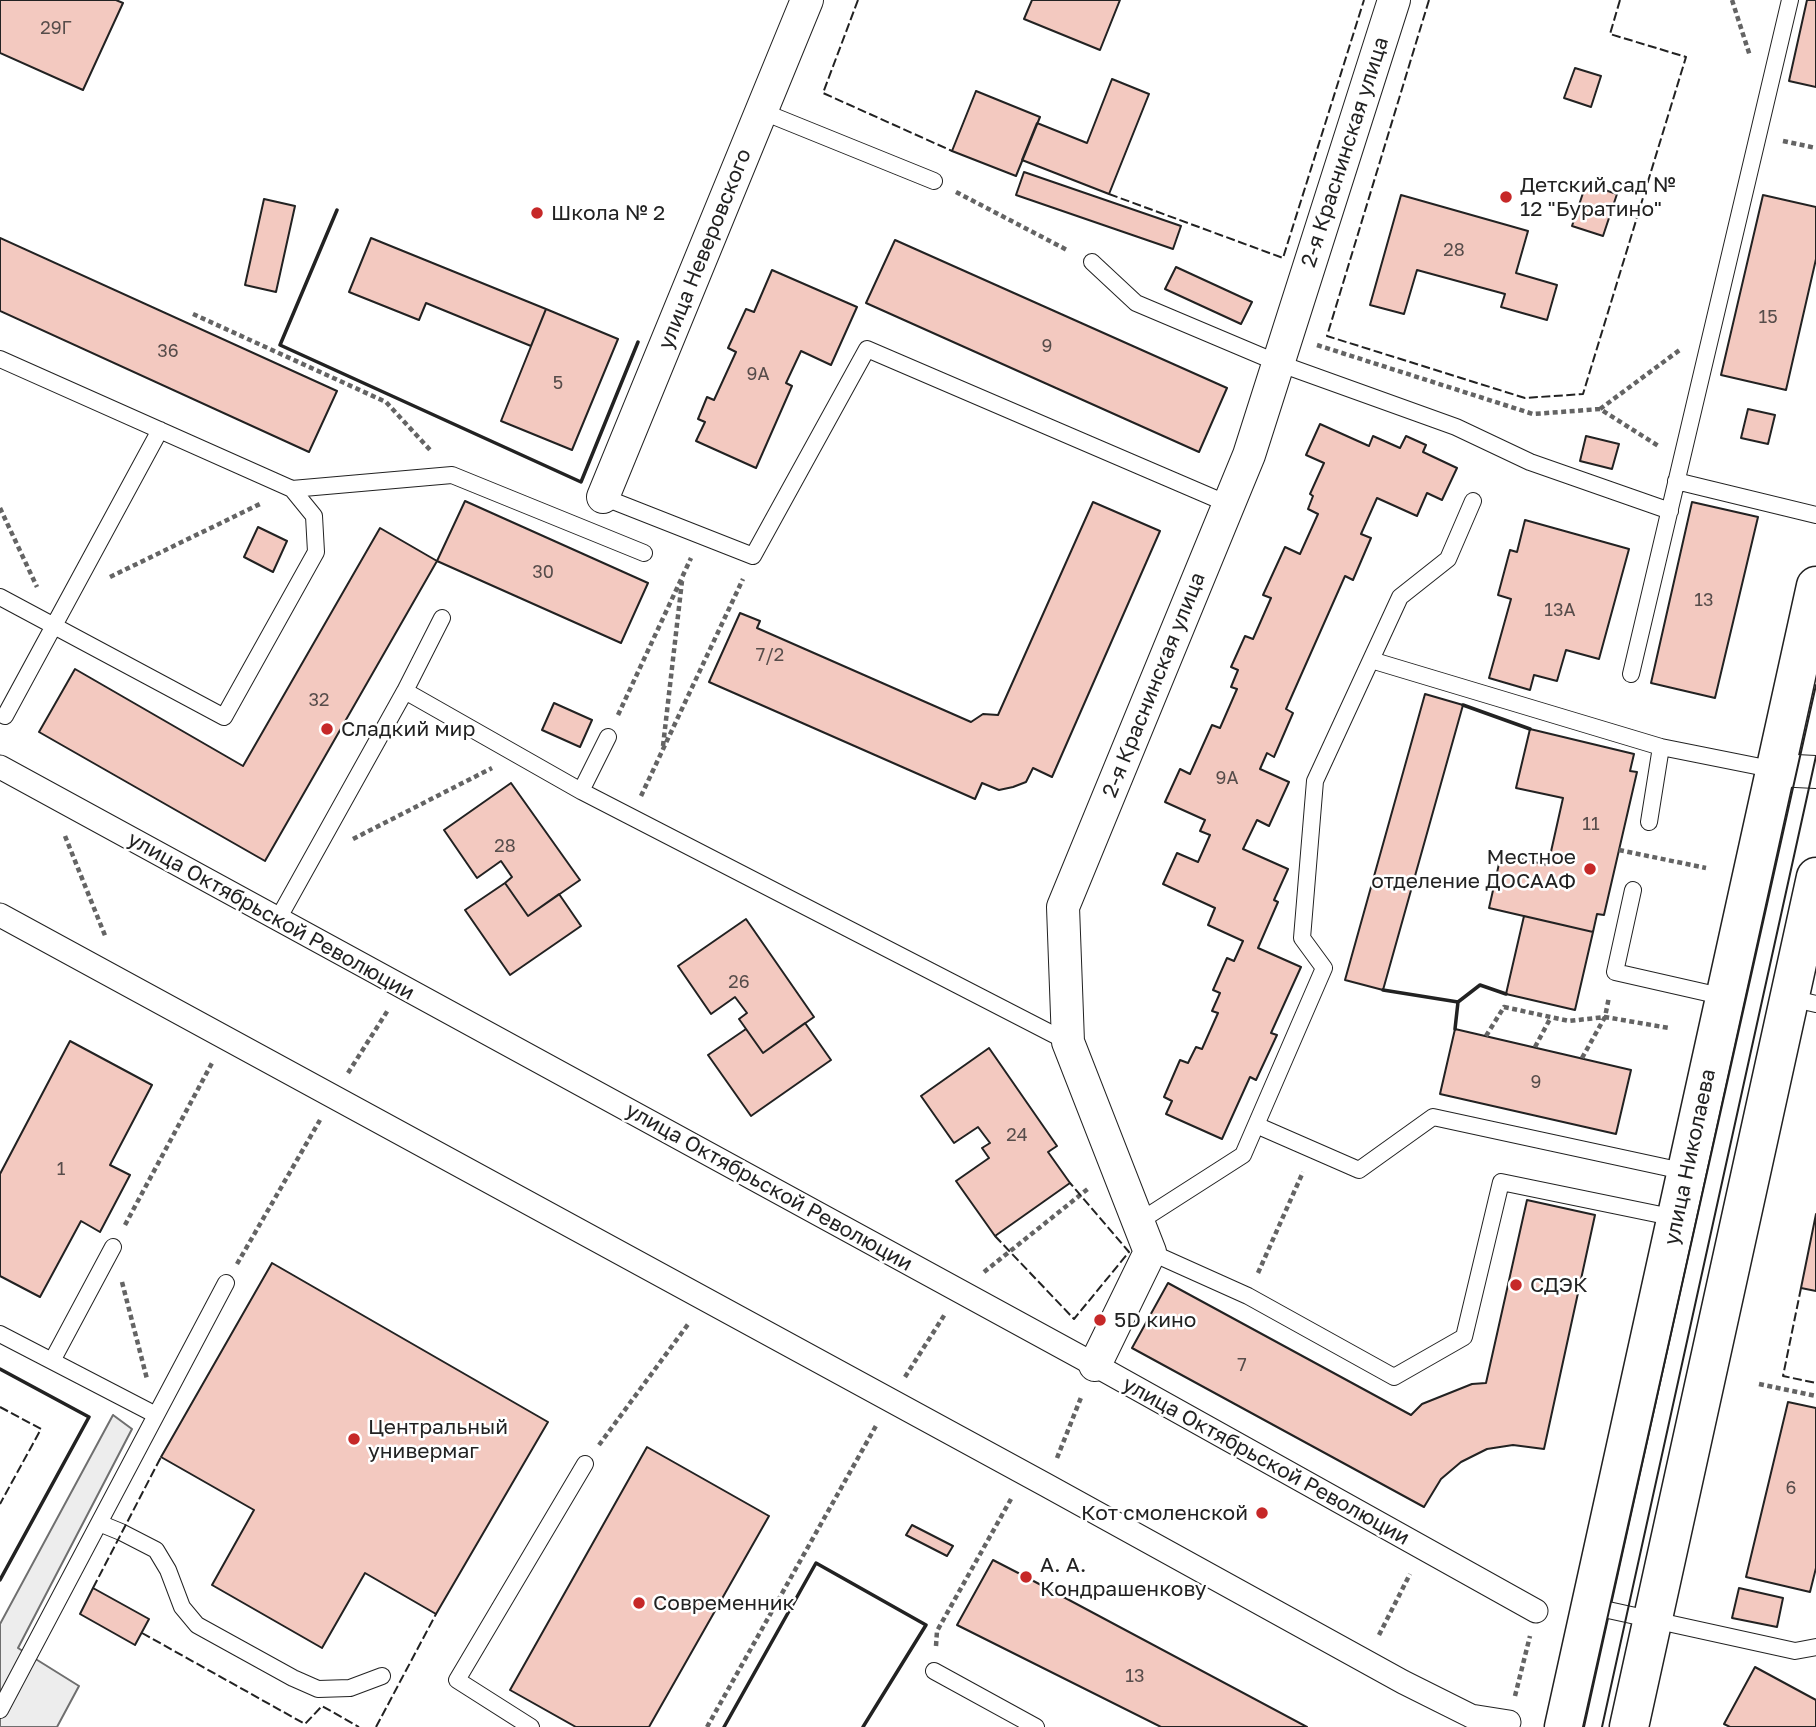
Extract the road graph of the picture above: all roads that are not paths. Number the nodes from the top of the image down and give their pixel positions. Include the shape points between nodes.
1 (807, 0) edge
2 (1394, 0) edge
3 (1790, 0) edge
4 (761, 111) junction
5 (934, 181) road end
6 (1092, 262) road end
7 (1282, 349) junction
8 (0, 359) edge
9 (160, 430) junction
10 (1676, 481) junction
11 (292, 489) junction
12 (603, 497) joint
13 (1473, 501) dead end
14 (1228, 504) junction
15 (1670, 511) junction
16 (1816, 515) edge
17 (644, 553) dead end
18 (1816, 586) edge
19 (0, 597) edge
20 (442, 618) dead end
21 (55, 626) junction
22 (1371, 660) junction
23 (1631, 674) dead end
24 (405, 691) junction
25 (5, 716) dead end
26 (608, 737) road end
27 (1661, 747) junction
28 (0, 767) edge
29 (1776, 770) junction
30 (1816, 772) edge
31 (581, 791) junction
32 (1649, 822) road end
33 (1816, 877) edge
34 (1633, 890) road end
35 (0, 915) edge
36 (278, 919) junction
37 (1725, 997) junction
38 (1803, 1001) edge
39 (1068, 1042) junction
40 (1256, 1125) junction
41 (1686, 1172) junction
42 (1676, 1219) junction
43 (1140, 1221) junction
44 (113, 1247) road end
45 (1150, 1252) junction
46 (226, 1283) road end
47 (0, 1334) edge
48 (52, 1361) junction
49 (1095, 1365) junction
50 (156, 1415) junction
51 (585, 1464) road end
52 (99, 1523) junction
53 (1590, 1606) junction
54 (1536, 1611) road end
55 (1654, 1619) junction
56 (1816, 1646) edge
57 (934, 1671) road end
58 (382, 1676) dead end
59 (0, 1710) edge
60 (1509, 1722) road end
61 (531, 1727) edge
62 (1036, 1727) edge
63 (1564, 1727) edge
64 (1629, 1727) edge

1 - 4 street, улица Неверовского
2 - 7 street, 2-я Краснинская улица
3 - 10 lane
4 - 5 lane
4 - 12 street, улица Неверовского
6 - 7 lane via 1136,303
7 - 14 street, 2-я Краснинская улица
7 - 15 lane via 1530,462
8 - 9 lane
9 - 11 lane
9 - 21 lane
10 - 15 lane
10 - 16 lane
11 - 17 lane via 452,475
11 - 21 lane via 314,516 316,552 224,717
12 - 14 lane via 753,556 867,349
13 - 22 lane via 1448,559 1400,597
14 - 39 street, 2-я Краснинская улица via 1063,907
15 - 23 lane
18 - 29 main road, улица Николаева
19 - 21 lane
20 - 24 lane
21 - 25 lane
22 - 27 lane
22 - 40 lane via 1315,781 1302,938 1324,968
24 - 31 lane
24 - 36 lane
26 - 31 lane
27 - 29 lane
27 - 32 lane
28 - 36 street, улица Октябрьской Революции
29 - 30 street
29 - 37 main road, улица Николаева
31 - 39 lane
33 - 38 main road
34 - 37 lane via 1615,972
35 - 60 street via 1365,1661 1471,1716
36 - 49 street, улица Октябрьской Революции
37 - 41 main road, улица Николаева
38 - 55 main road
39 - 43 street, 2-я Краснинская улица
40 - 41 lane via 1359,1170 1433,1117
40 - 43 lane via 1243,1155
41 - 42 main road, улица Николаева
42 - 45 lane via 1501,1182 1464,1337 1394,1377 1248,1296
42 - 53 main road, улица Николаева
43 - 45 street, 2-я Краснинская улица
44 - 48 lane
45 - 49 street
46 - 50 lane
47 - 48 lane
48 - 50 lane
49 - 54 street, улица Октябрьской Революции
50 - 52 lane
51 - 61 lane via 457,1680
52 - 58 lane via 156,1550 183,1607 197,1625 281,1671 318,1689 350,1688
52 - 59 lane
53 - 55 lane
53 - 63 main road, улица Николаева
55 - 56 lane via 1796,1651
55 - 64 main road
57 - 62 lane

